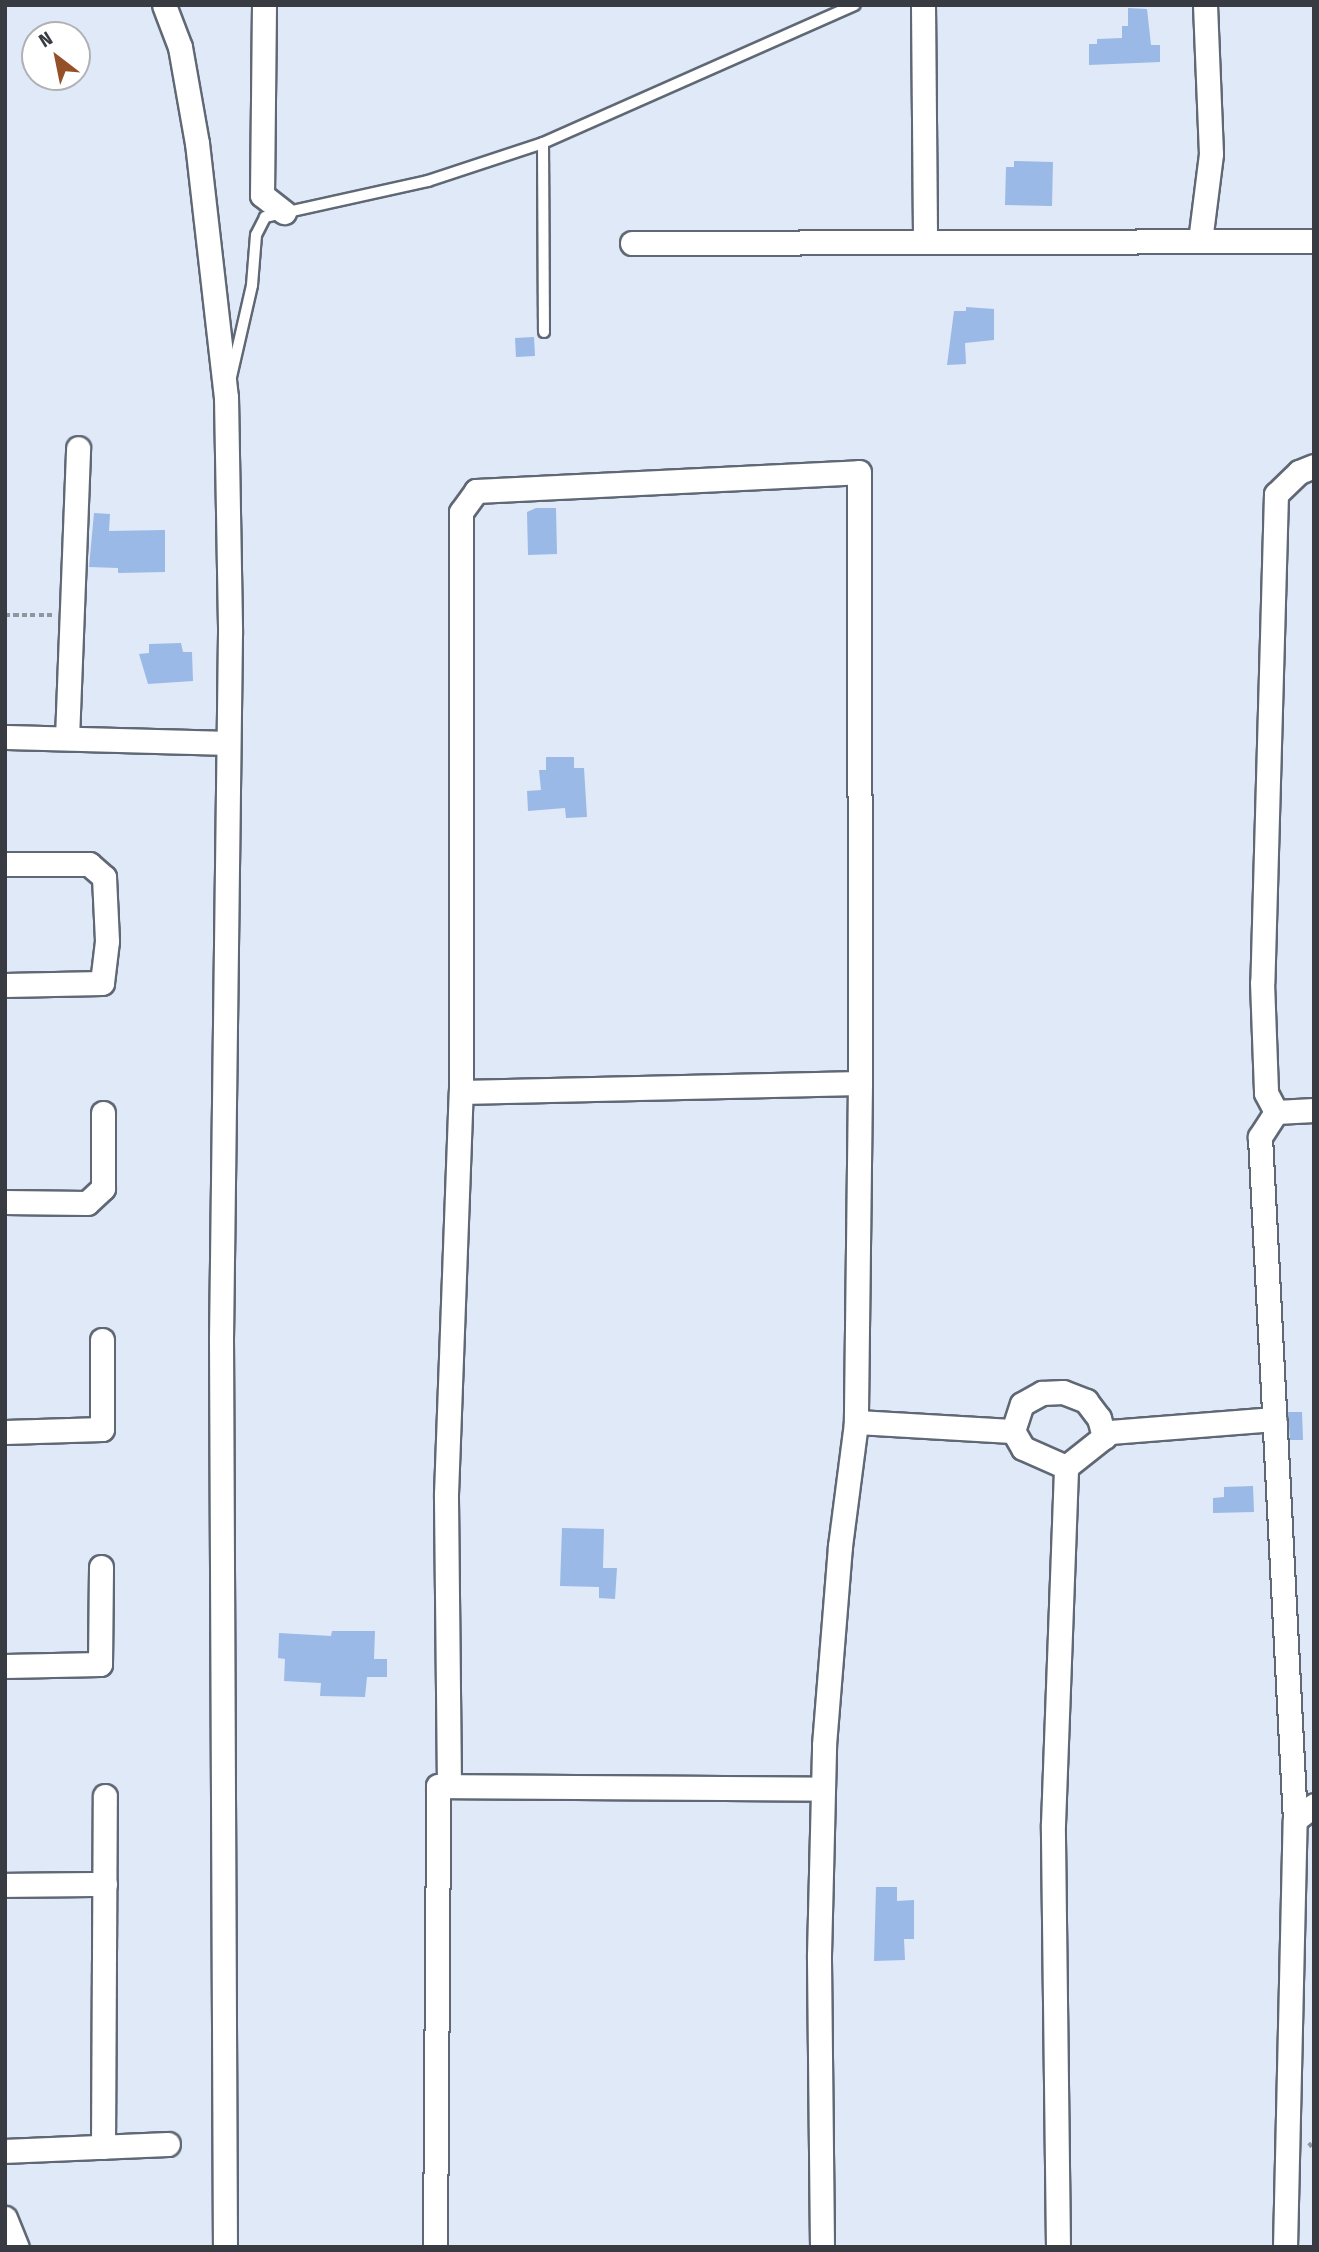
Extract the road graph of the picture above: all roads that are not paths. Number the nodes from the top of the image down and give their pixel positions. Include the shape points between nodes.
1 (164, 5) edge
2 (264, 5) edge
3 (855, 5) edge
4 (923, 5) edge
5 (1205, 5) edge
6 (543, 143) junction
7 (284, 212) junction
8 (1200, 241) junction
9 (1314, 241) edge
10 (925, 242) junction
11 (632, 243) dead end
12 (544, 332) dead end
13 (226, 397) junction
14 (78, 448) dead end
15 (1314, 466) edge
16 (5, 737) edge
17 (67, 738) junction
18 (228, 743) junction
19 (5, 864) edge
20 (5, 985) edge
21 (860, 1083) junction
22 (461, 1092) junction
23 (1314, 1110) edge
24 (1276, 1112) junction
25 (103, 1113) dead end
26 (5, 1202) edge
27 (102, 1340) dead end
28 (1274, 1419) junction
29 (856, 1422) junction
30 (5, 1432) edge
31 (1013, 1432) junction
32 (1104, 1437) junction
33 (1066, 1467) junction
34 (101, 1567) dead end
35 (5, 1666) edge
36 (449, 1786) junction
37 (823, 1789) junction
38 (105, 1796) dead end
39 (1314, 1805) edge
40 (1295, 1821) junction
41 (105, 1884) junction
42 (5, 1885) edge
43 (167, 2144) dead end
44 (103, 2147) junction
45 (5, 2151) edge
46 (5, 2218) edge
47 (17, 2247) edge
48 (225, 2247) edge
49 (435, 2247) edge
50 (822, 2247) edge
51 (1058, 2247) edge
52 (1285, 2247) edge

1 - 13 street via 180,47 197,143
2 - 7 street via 262,195
3 - 6 lane
4 - 10 street
5 - 8 street via 1211,154
6 - 7 lane via 428,181
6 - 12 lane
7 - 13 lane via 265,217 256,235 252,285
8 - 9 street
8 - 10 street
10 - 11 street
13 - 18 street
14 - 17 street
15 - 24 street via 1299,472 1276,495 1262,982 1266,1093
16 - 17 street
17 - 18 street
18 - 48 street via 221,1324
19 - 20 street via 89,864 104,877 107,941 102,983
21 - 22 street
21 - 22 street via 859,472 476,491 461,512
21 - 29 street
22 - 36 street via 446,1494
23 - 24 street
24 - 28 street via 1260,1137
25 - 26 street via 103,1188 87,1203
27 - 30 street via 102,1429
28 - 32 street via 1110,1432
28 - 40 street
29 - 31 street
29 - 37 street via 840,1546
31 - 32 street via 1022,1404 1042,1394 1063,1392 1086,1401 1099,1418
31 - 33 street via 1023,1448
32 - 33 street
33 - 51 street via 1053,1824
34 - 35 street via 100,1664
36 - 37 street
36 - 49 street via 438,1786
37 - 50 street via 819,1955
38 - 41 street
39 - 40 street
40 - 52 street
41 - 42 street
41 - 44 street
43 - 44 street
44 - 45 street
46 - 47 street

